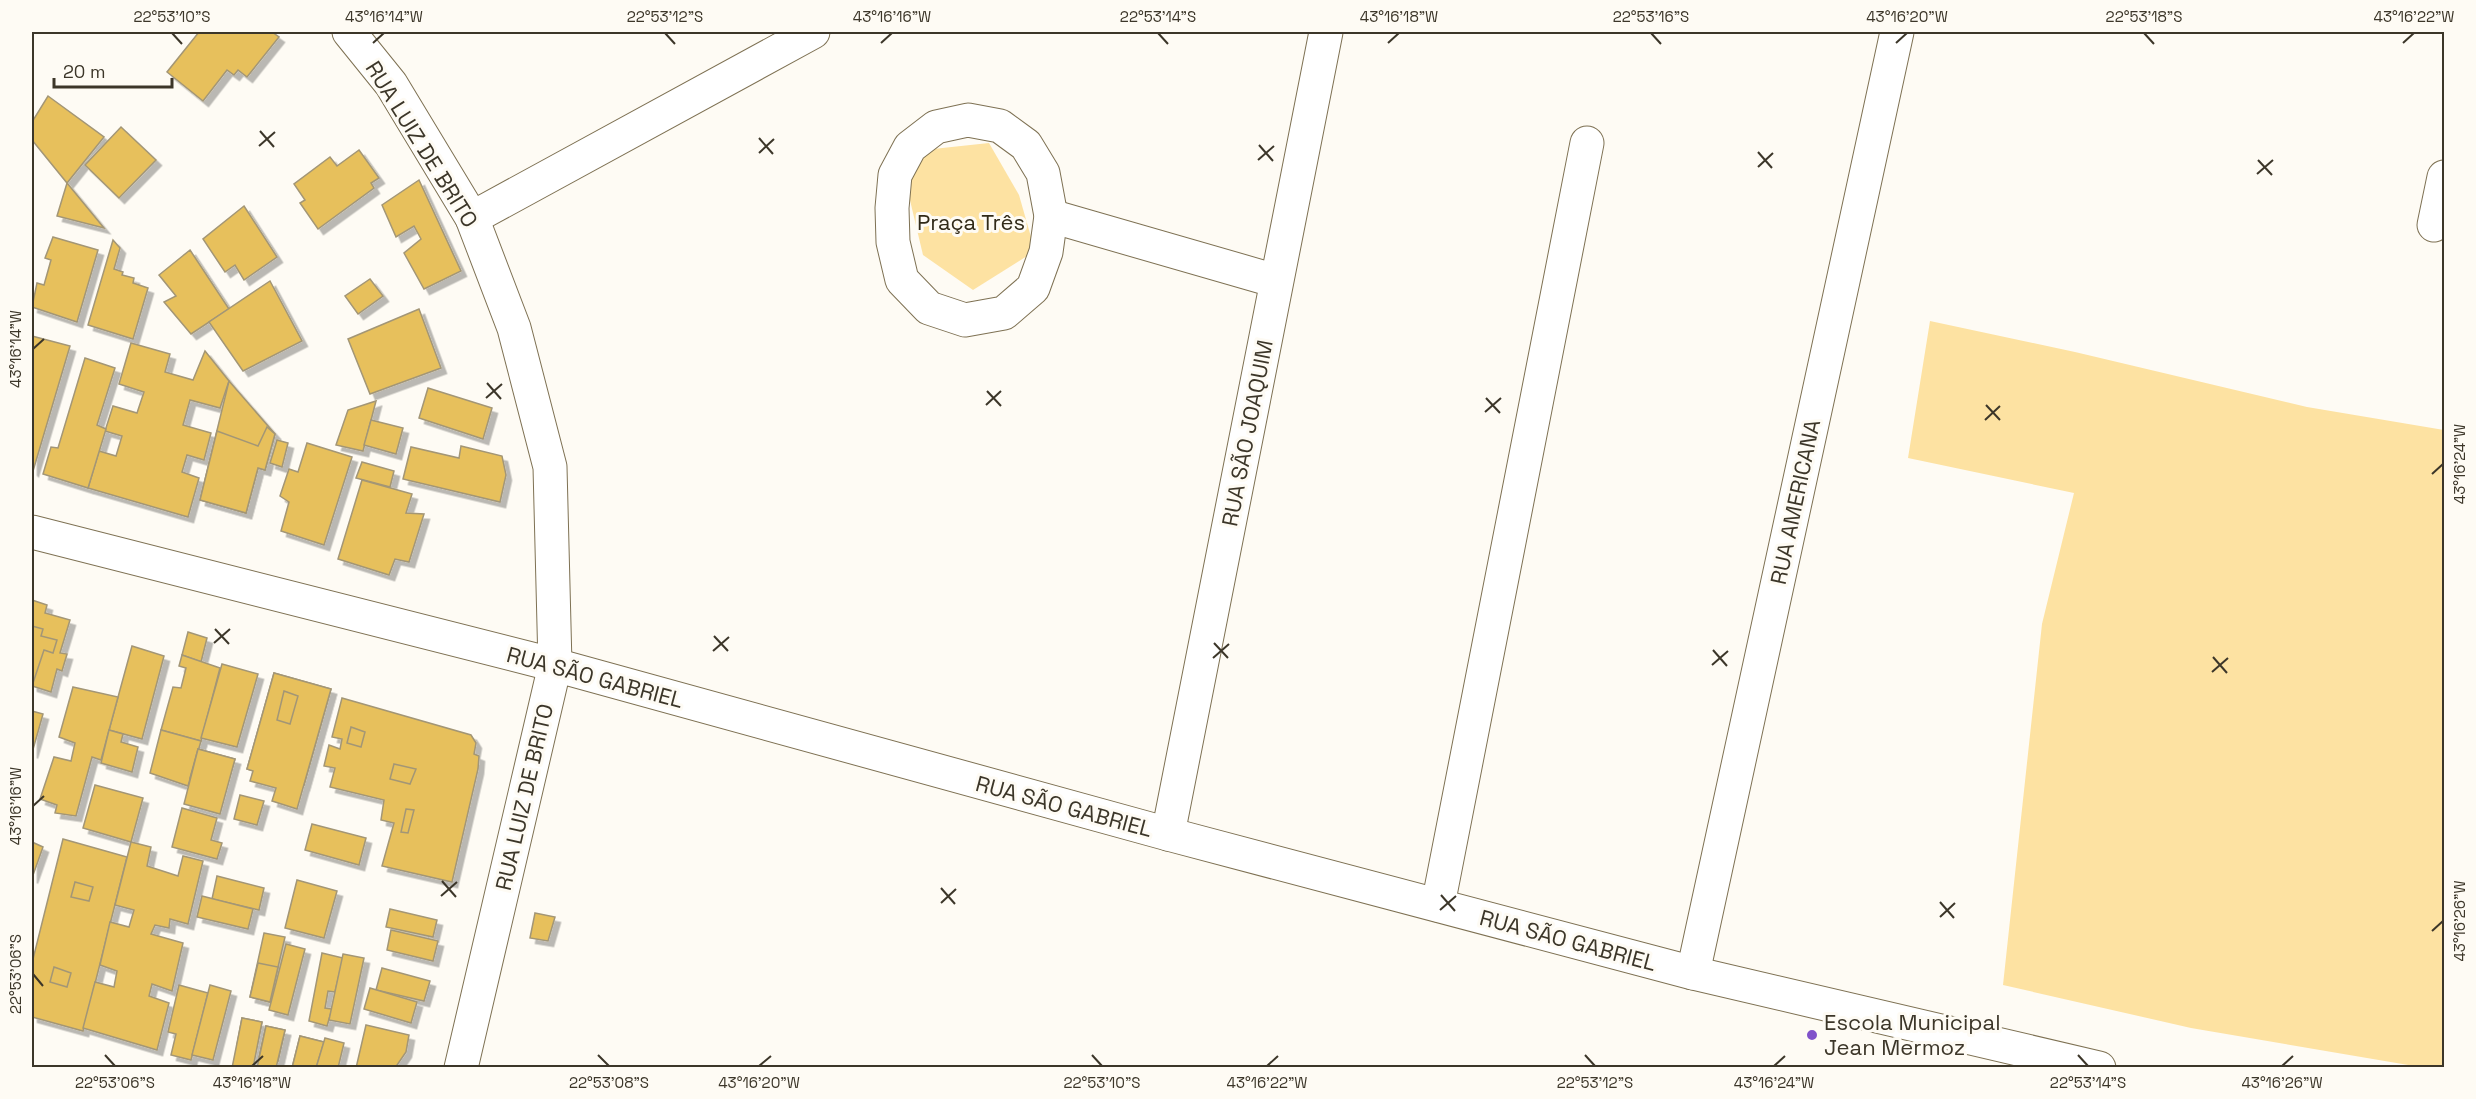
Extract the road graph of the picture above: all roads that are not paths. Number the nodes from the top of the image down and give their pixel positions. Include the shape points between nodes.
1 (349, 32) edge
2 (813, 32) edge
3 (1326, 32) edge
4 (1897, 32) edge
5 (1587, 143) dead end
6 (2445, 177) edge
7 (1051, 216) junction
8 (472, 218) junction
9 (2434, 225) dead end
10 (1276, 281) junction
11 (32, 531) edge
12 (555, 665) junction
13 (1168, 834) junction
14 (1438, 906) junction
15 (1693, 973) junction
16 (460, 1068) edge
17 (2099, 1068) edge

1 - 8 street, RUA LUIZ DE BRITO via 391,84
2 - 8 street
3 - 10 street, RUA SÃO JOAQUIM
4 - 15 street, RUA AMERICANA
5 - 14 street
6 - 9 street
7 - 7 street via 1046,252 1033,288 1004,313 965,320 929,308 902,280 893,242 895,175 910,147 936,127 968,120 1000,126 1026,145 1043,173
7 - 10 street
8 - 12 street, RUA LUIZ DE BRITO via 514,328 550,467
10 - 13 street, RUA SÃO JOAQUIM
11 - 12 street, RUA SÃO GABRIEL
12 - 13 street, RUA SÃO GABRIEL
12 - 16 street, RUA LUIZ DE BRITO
13 - 14 street, RUA SÃO GABRIEL
14 - 15 street, RUA SÃO GABRIEL
15 - 17 street, RUA SÃO GABRIEL

